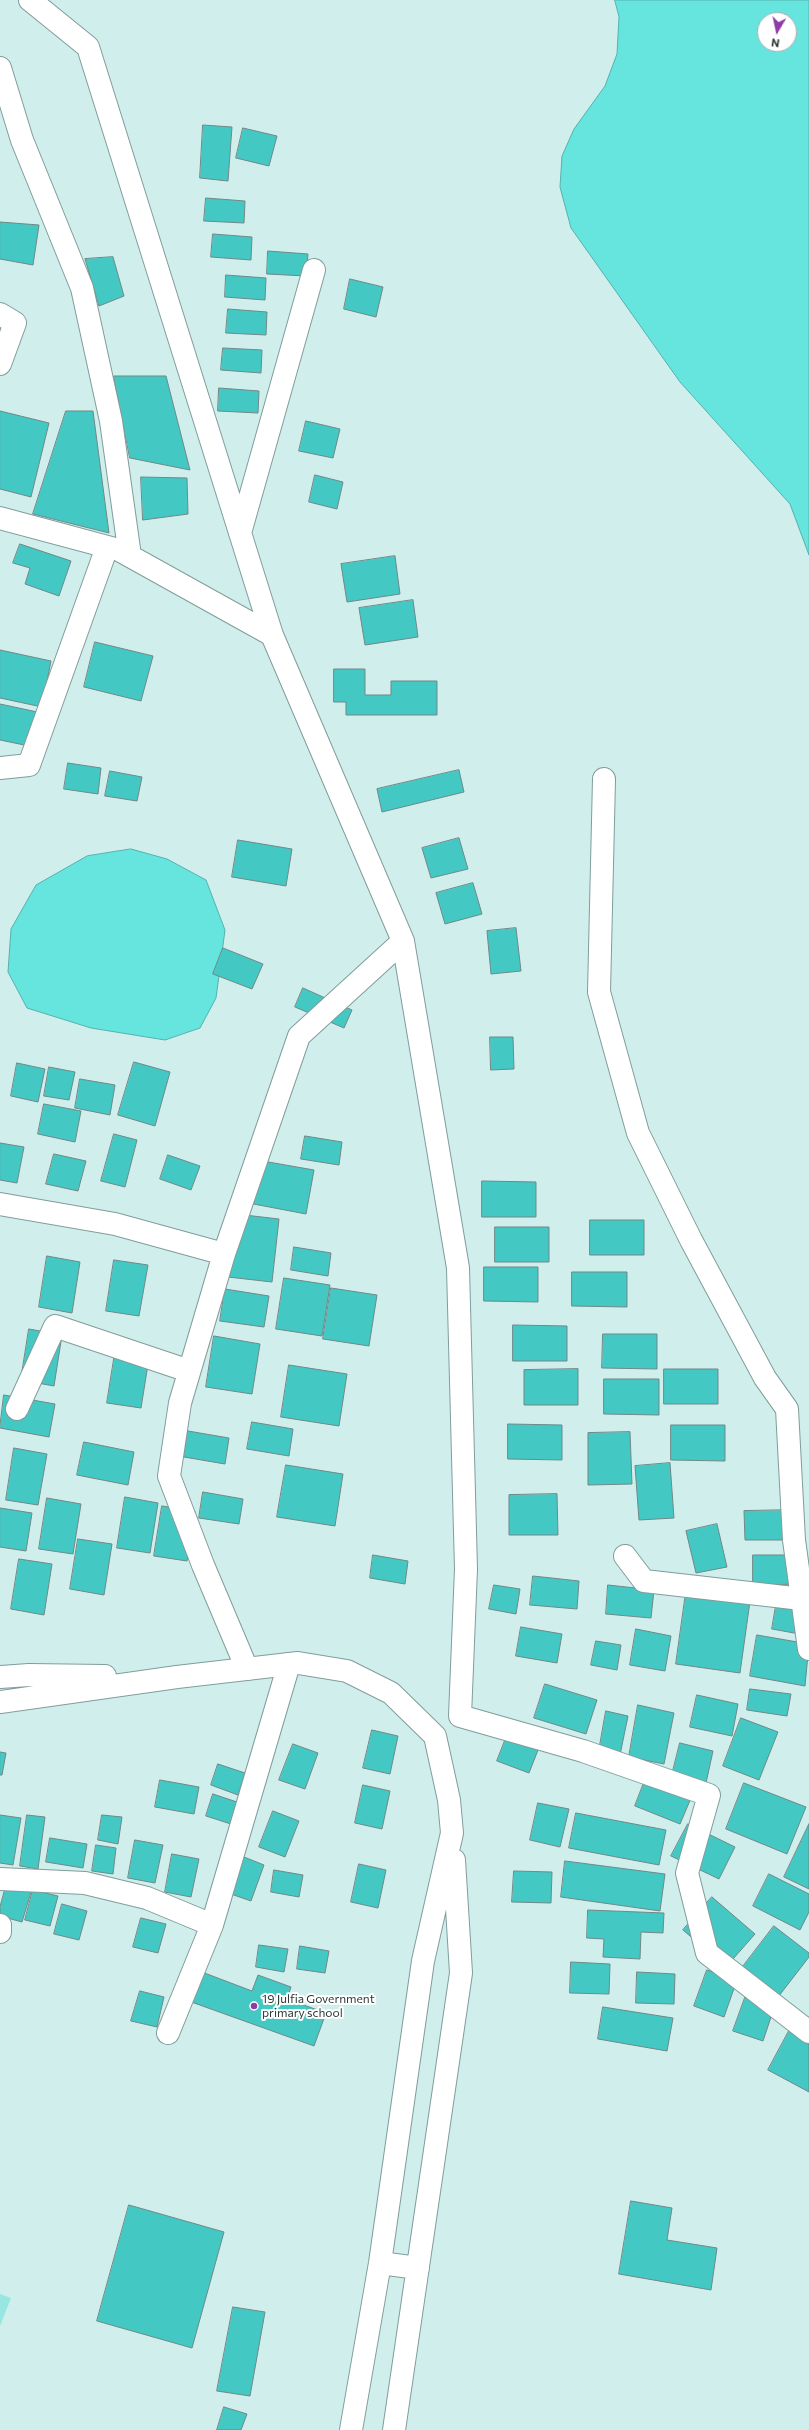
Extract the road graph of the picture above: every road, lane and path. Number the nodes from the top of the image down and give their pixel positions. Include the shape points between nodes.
1 (30, 0) edge
2 (0, 68) edge
3 (314, 270) dead end
4 (0, 314) edge
5 (0, 364) edge
6 (0, 518) edge
7 (240, 533) junction
8 (107, 547) junction
9 (130, 556) junction
10 (272, 635) junction
11 (0, 768) edge
12 (604, 780) dead end
13 (403, 941) junction
14 (0, 1204) edge
15 (224, 1254) junction
16 (189, 1371) junction
17 (17, 1409) dead end
18 (625, 1556) dead end
19 (803, 1558) edge
20 (802, 1599) junction
21 (809, 1649) edge
22 (289, 1664) junction
23 (247, 1669) junction
24 (177, 1676) junction
25 (0, 1677) edge
26 (0, 1702) edge
27 (452, 1833) junction
28 (0, 1879) edge
29 (0, 1925) edge
30 (212, 1925) junction
31 (0, 1932) edge
32 (809, 2032) edge
33 (168, 2033) dead end
34 (380, 2263) junction
35 (418, 2268) junction
36 (351, 2430) edge
37 (394, 2430) edge

1 - 7 street via 88,47
2 - 9 street via 22,140 82,288 111,421
3 - 7 street
4 - 5 street via 15,323
6 - 8 street
7 - 10 street
8 - 9 street
8 - 11 street via 29,765
9 - 10 street
10 - 13 street
12 - 19 street via 599,992 638,1133 694,1247 765,1378 787,1409
13 - 15 street via 299,1036
13 - 32 street via 458,1268 466,1570 460,1716 583,1751 709,1795 687,1873 707,1953
14 - 15 street via 115,1224
15 - 16 street
16 - 17 street via 55,1326
16 - 23 street via 180,1403 169,1476 202,1565
18 - 20 street via 644,1581
19 - 20 street
20 - 21 street
22 - 23 street
22 - 27 street via 298,1663 347,1671 391,1693 435,1736 449,1800
22 - 30 street
23 - 24 street
24 - 25 street
24 - 26 street
27 - 34 street via 423,1961
27 - 35 street via 461,1973
28 - 30 street via 85,1883 147,1898
29 - 31 street
30 - 33 street
34 - 35 street
34 - 36 street
35 - 37 street

